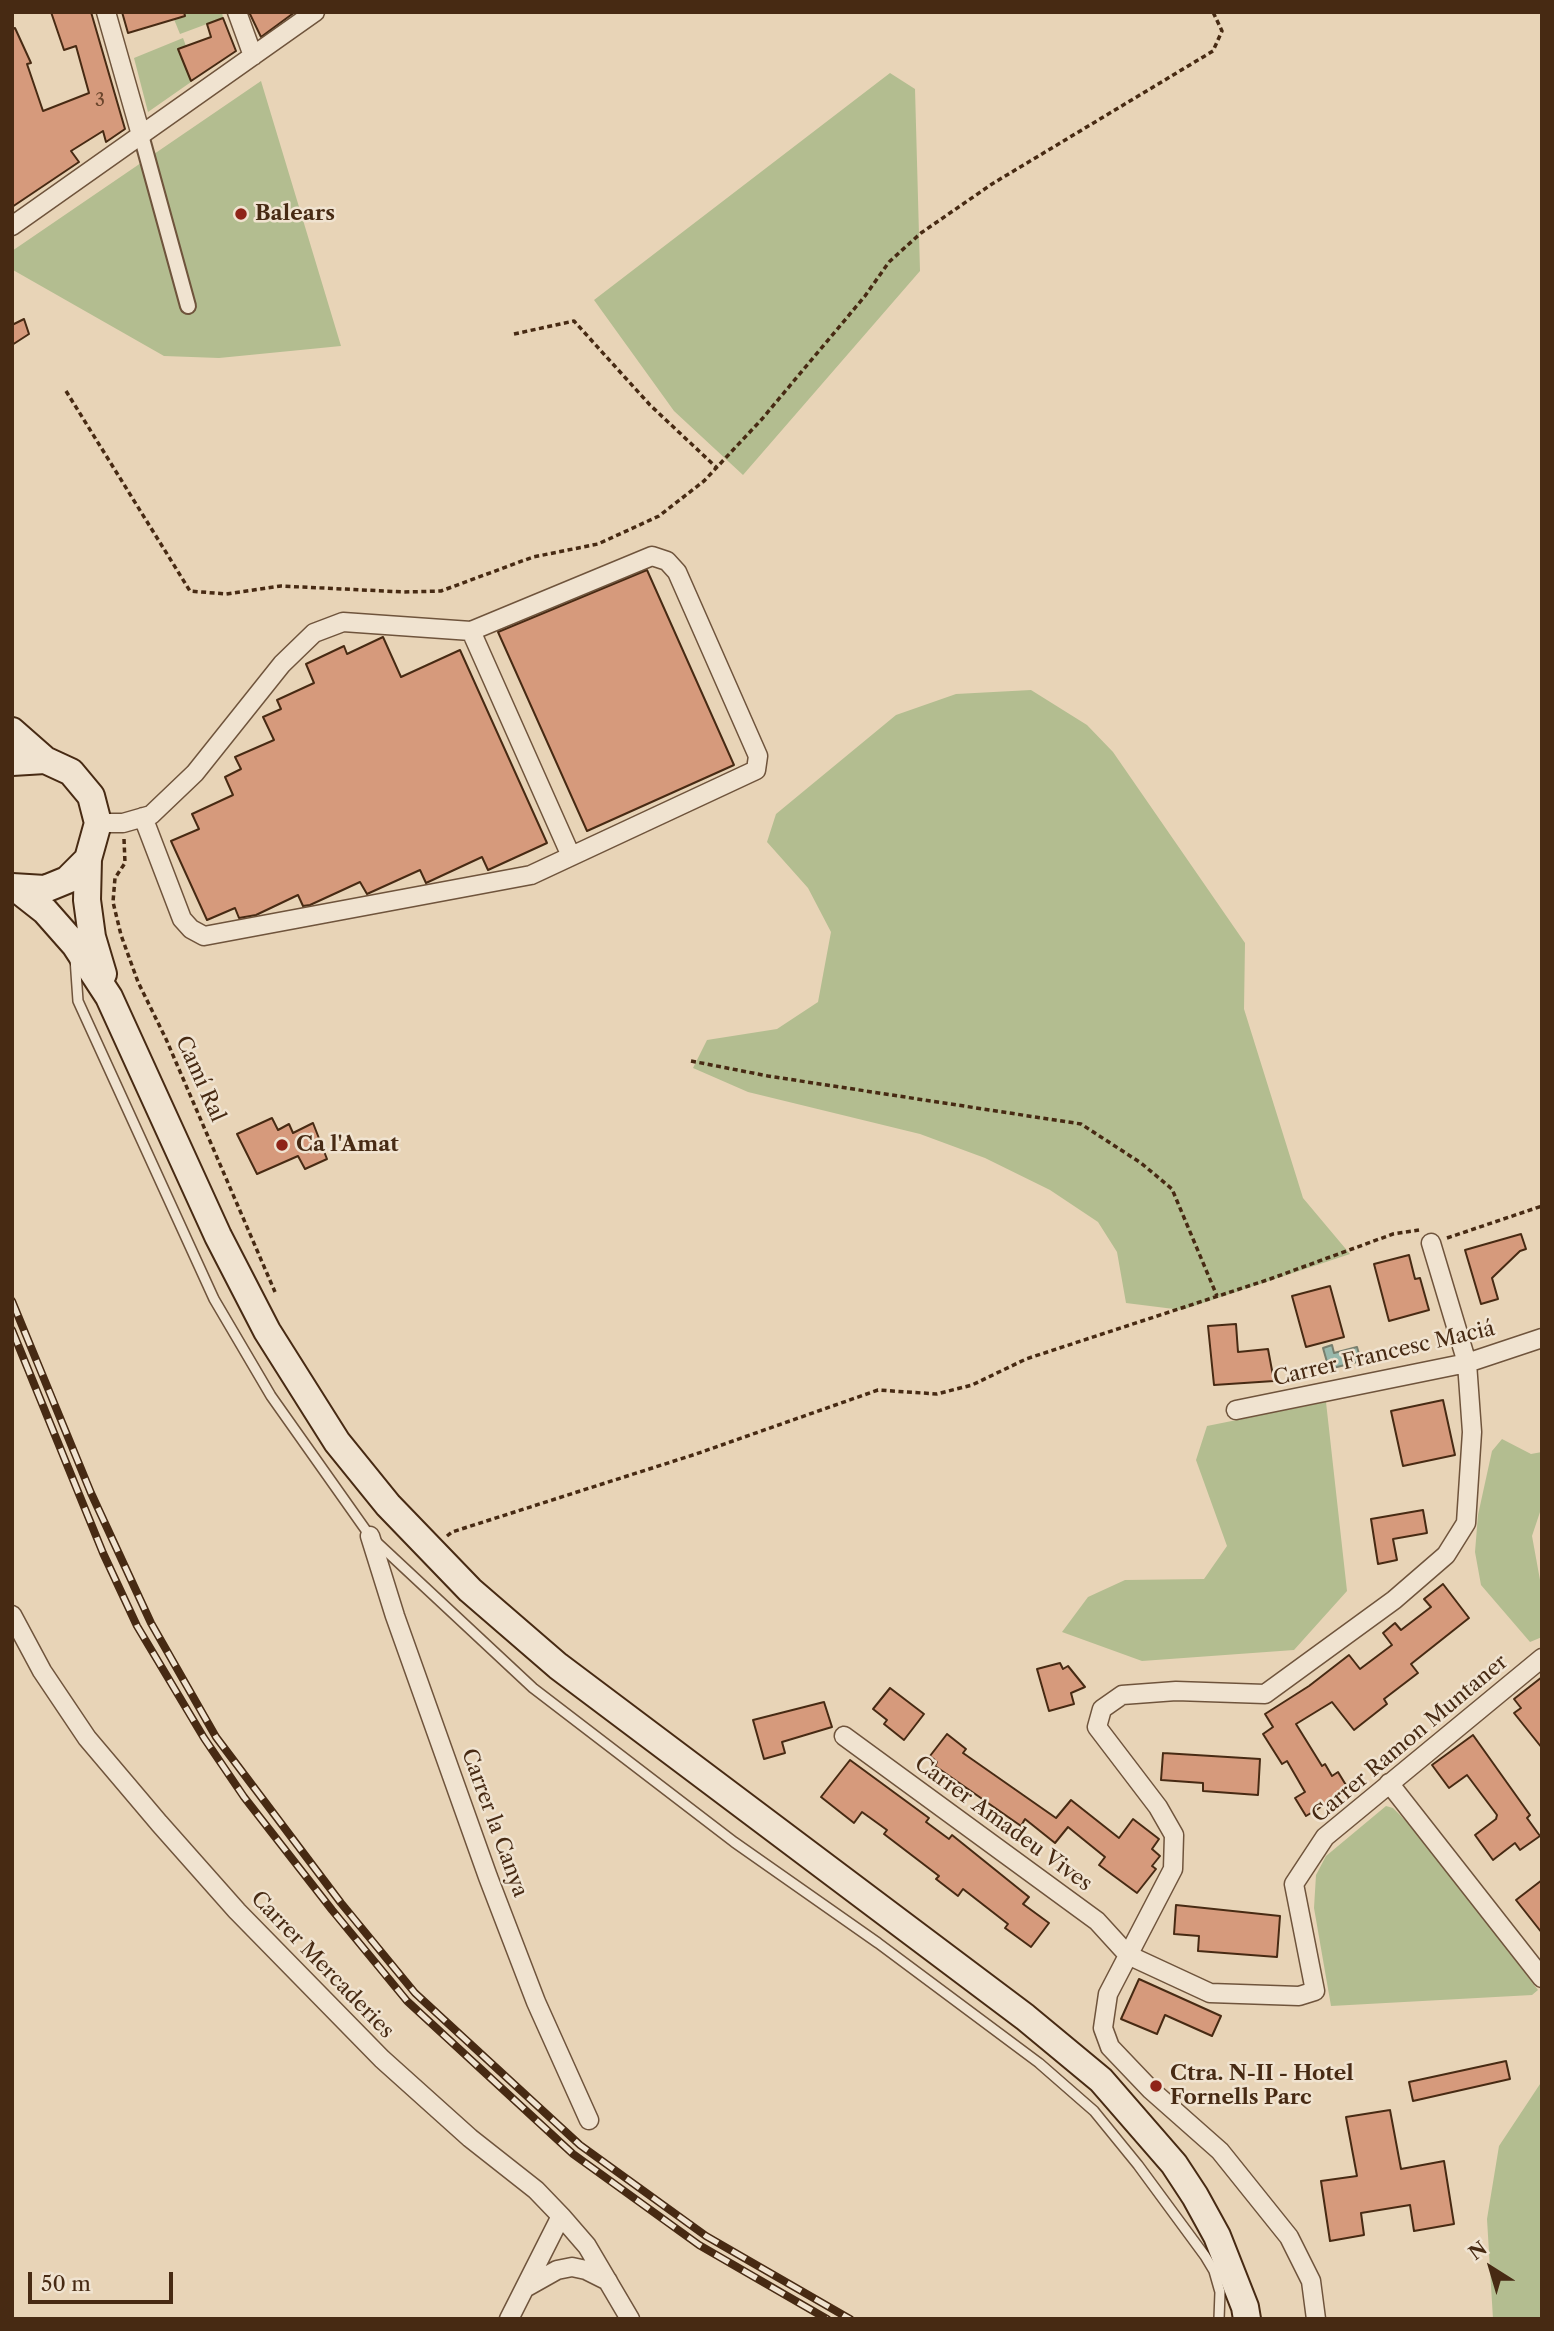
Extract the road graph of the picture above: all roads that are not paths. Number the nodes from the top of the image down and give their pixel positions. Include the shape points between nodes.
1 (106, 12) edge
2 (237, 12) edge
3 (315, 12) edge
4 (253, 56) junction
5 (141, 135) junction
6 (12, 226) edge
7 (188, 306) dead end
8 (471, 631) junction
9 (12, 731) edge
10 (45, 760) junction
11 (12, 762) edge
12 (143, 817) junction
13 (110, 823) junction
14 (571, 856) junction
15 (88, 859) junction
16 (15, 888) edge
17 (75, 946) junction
18 (109, 997) junction
19 (1431, 1243) road end
20 (1542, 1338) edge
21 (1467, 1363) junction
22 (1236, 1410) dead end
23 (370, 1536) junction
24 (12, 1615) edge
25 (1542, 1658) edge
26 (844, 1736) dead end
27 (1389, 1783) junction
28 (1128, 1955) junction
29 (1542, 1978) edge
30 (589, 2120) dead end
31 (561, 2216) junction
32 (1230, 2268) junction
33 (611, 2283) junction
34 (525, 2288) junction
35 (509, 2319) edge
36 (630, 2319) edge
37 (1219, 2319) edge
38 (1230, 2319) edge
39 (1247, 2319) edge
40 (1316, 2319) edge

1 - 5 street
2 - 4 street
3 - 4 street
4 - 5 street
5 - 6 street
5 - 7 street
8 - 12 street via 342,622 314,633 282,664 195,773 151,815
8 - 14 street
8 - 14 street via 652,556 667,561 677,572 758,757 756,769
9 - 10 main road
10 - 11 main road
10 - 13 main road via 71,772
12 - 13 street
12 - 14 street via 182,919 204,936 531,875
13 - 15 main road
15 - 16 main road via 57,885
15 - 18 main road via 92,937
16 - 17 main road via 45,911
17 - 18 main road
17 - 23 lane via 78,1001 214,1299 271,1396
18 - 32 main road via 218,1236 267,1331 337,1442 430,1550 558,1666 1026,2017 1101,2080 1174,2164 1217,2236
19 - 21 street
20 - 21 street, Carrer Francesc Maciá
21 - 22 street, Carrer Francesc Maciá
21 - 28 street via 1472,1432 1466,1523 1446,1555 1394,1600 1265,1694 1176,1691 1122,1695 1102,1709 1097,1727 1174,1835 1174,1869
23 - 30 street, Carrer la Canya via 488,1877 536,2002
23 - 37 lane via 533,1688 734,1842 1024,2051 1086,2104 1130,2154 1205,2256 1220,2292
24 - 31 street, Carrer Mercaderies via 42,1671 87,1738 237,1910 382,2059
25 - 27 street, Carrer Ramon Muntaner
26 - 28 street, Carrer Amadeu Vives via 1097,1921
27 - 28 street, Carrer Ramon Muntaner via 1325,1837 1294,1884 1315,1991 1299,1996 1210,1993
27 - 29 street
28 - 40 street via 1108,1994 1103,2017 1110,2047 1220,2151 1289,2237 1311,2281
31 - 33 street, Carrer Mercaderies
31 - 34 street
32 - 38 main road
32 - 39 main road
33 - 34 street via 572,2267
33 - 36 street, Carrer Mercaderies
34 - 35 street

